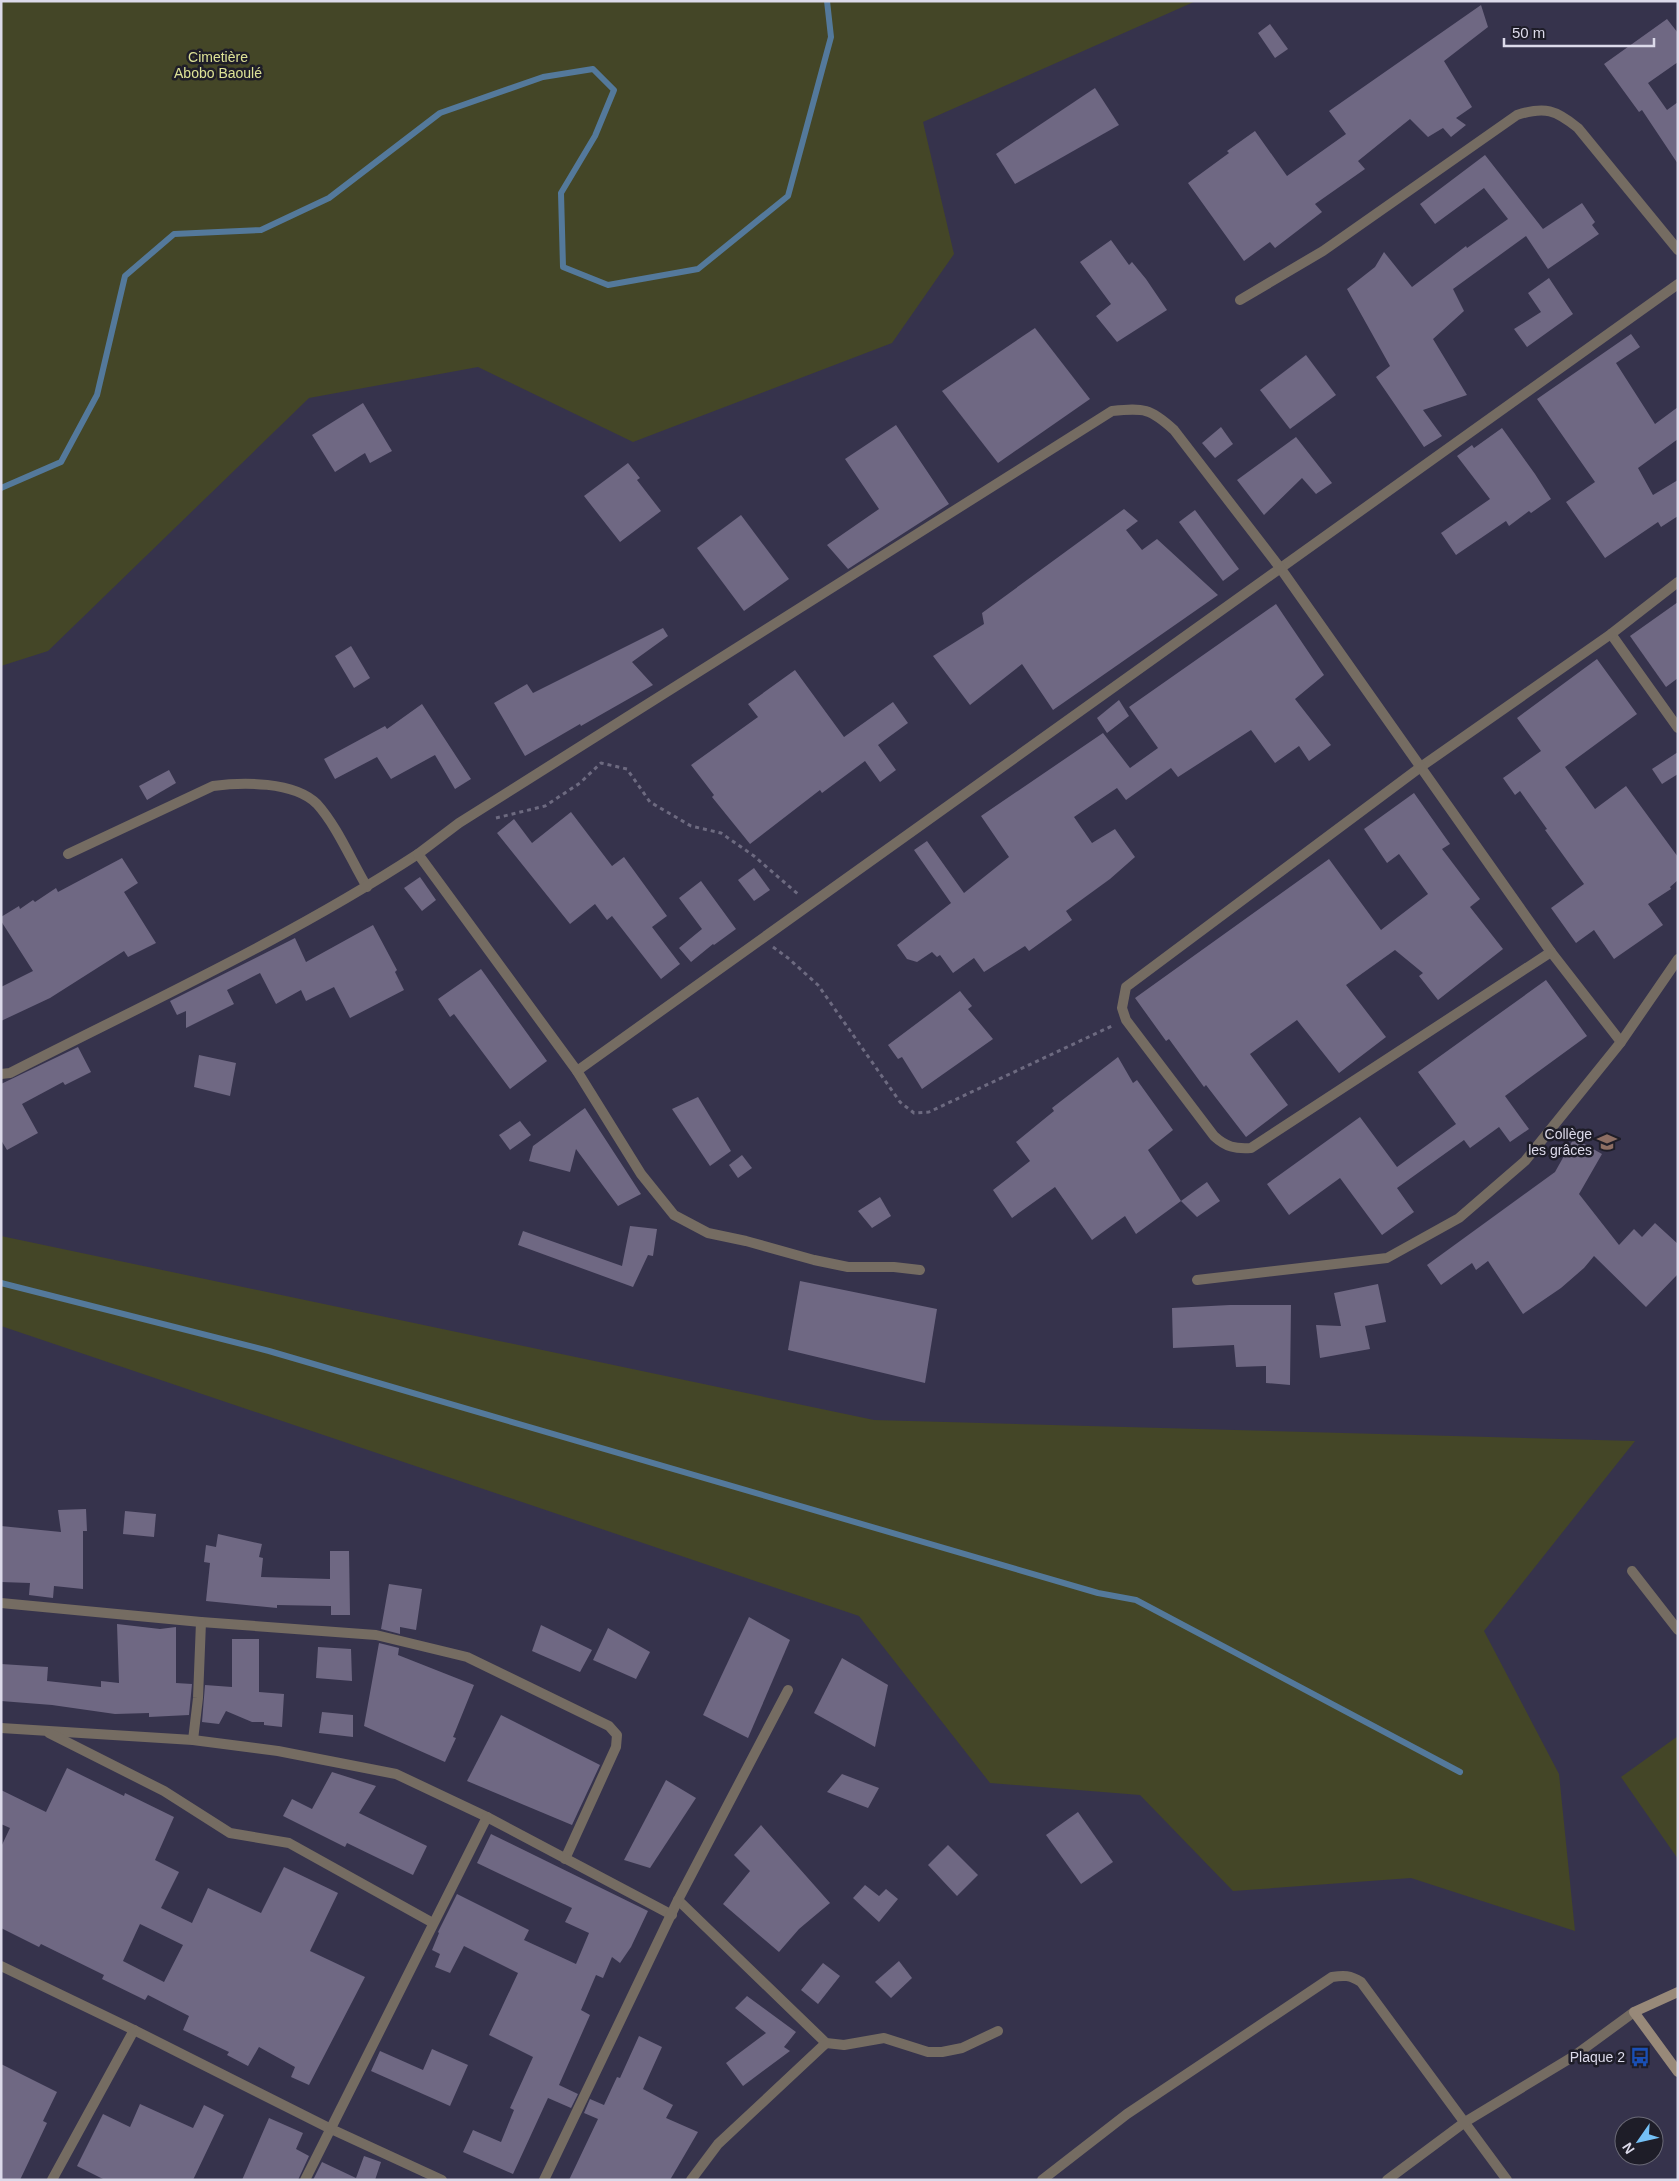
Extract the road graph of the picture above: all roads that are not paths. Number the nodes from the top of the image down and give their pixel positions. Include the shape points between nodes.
1 (1678, 250) edge
2 (1678, 284) edge
3 (1240, 300) dead end
4 (1281, 569) junction
5 (1678, 582) edge
6 (1610, 634) junction
7 (1678, 728) edge
8 (1422, 766) junction
9 (68, 854) dead end
10 (418, 854) junction
11 (367, 888) junction
12 (1551, 952) junction
13 (1678, 959) edge
14 (1620, 1042) junction
15 (577, 1071) junction
16 (1, 1074) edge
17 (920, 1270) dead end
18 (1197, 1280) dead end
19 (1632, 1571) dead end
20 (1, 1603) edge
21 (200, 1622) junction
22 (1678, 1630) edge
23 (788, 1690) dead end
24 (1, 1728) edge
25 (44, 1731) junction
26 (193, 1740) junction
27 (487, 1817) junction
28 (565, 1859) junction
29 (678, 1900) junction
30 (672, 1915) junction
31 (433, 1923) junction
32 (1, 1966) edge
33 (1678, 1992) edge
34 (1634, 2012) junction
35 (134, 2030) junction
36 (998, 2031) dead end
37 (826, 2043) junction
38 (1678, 2072) edge
39 (1465, 2122) junction
40 (329, 2128) junction
41 (52, 2180) edge
42 (305, 2180) edge
43 (442, 2180) edge
44 (544, 2180) edge
45 (691, 2180) edge
46 (1042, 2180) edge
47 (1387, 2180) edge
48 (1507, 2180) edge

1 - 3 street via 1578,128 1561,114 1535,109 1517,115 1323,251
2 - 4 street
4 - 8 street
4 - 10 street via 1174,430 1157,414 1137,409 1112,411 459,823
4 - 15 street
5 - 6 street
6 - 7 street
6 - 8 street
8 - 12 street
8 - 12 street via 1126,987 1122,1008 1126,1020 1214,1136 1225,1146 1251,1148
9 - 11 street via 213,786 263,784 299,793 315,803 327,817
10 - 11 street
10 - 15 street
11 - 16 street via 10,1073
12 - 14 street
13 - 14 street
14 - 18 street via 1524,1161 1459,1218 1387,1258
15 - 17 street via 641,1174 674,1215 708,1233 814,1260 848,1267
19 - 22 street
20 - 21 street
21 - 26 street via 198,1698
21 - 28 street via 376,1635 467,1657 610,1726 617,1735 616,1746
23 - 29 street
24 - 25 street
25 - 26 street
25 - 31 street via 164,1791 230,1833 289,1843
26 - 27 street via 278,1751 396,1774
27 - 28 street
27 - 31 street
28 - 30 street
29 - 30 street
29 - 37 street
30 - 44 street
31 - 40 street
32 - 35 street
33 - 34 street
34 - 38 street
34 - 39 street via 1574,2056
35 - 40 street
35 - 41 street
36 - 37 street via 962,2048 942,2052 928,2052 884,2038 844,2045
37 - 45 street via 718,2144
39 - 46 street via 1361,1982 1343,1975 1332,1977 1127,2114
39 - 47 street
39 - 48 street
40 - 42 street
40 - 43 street

